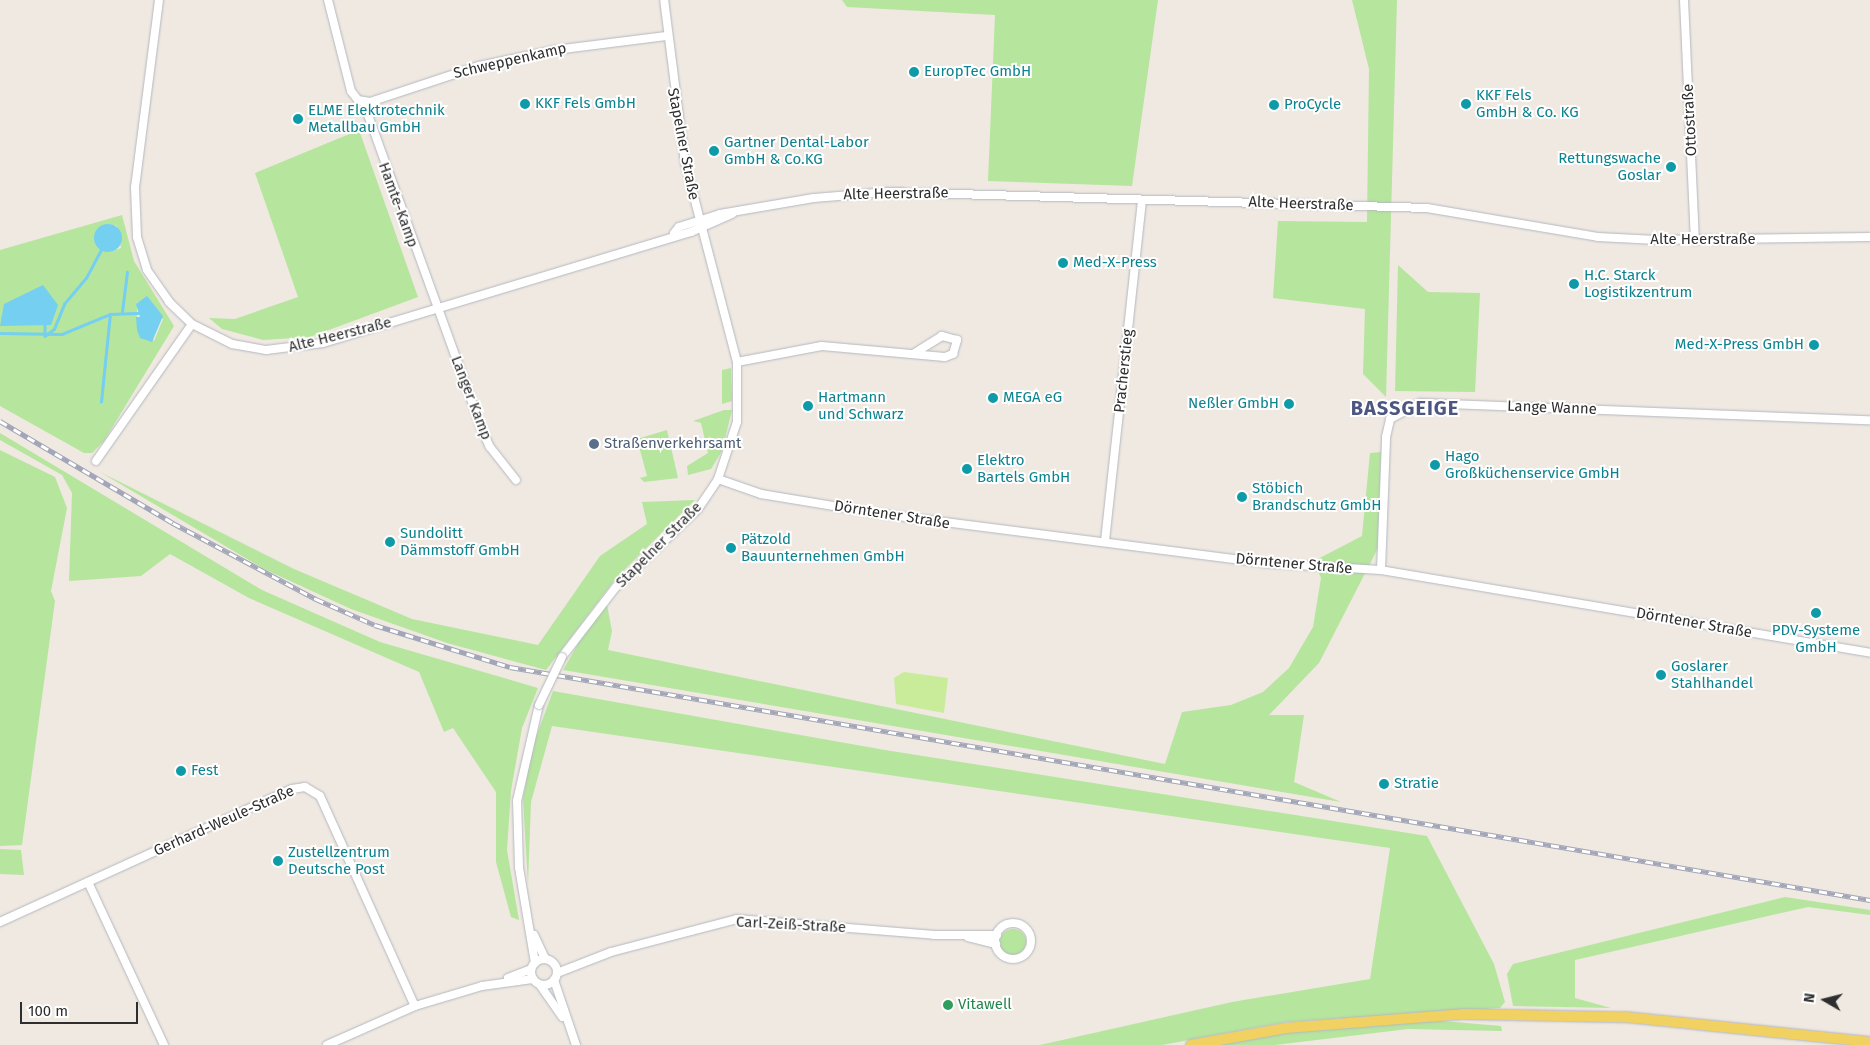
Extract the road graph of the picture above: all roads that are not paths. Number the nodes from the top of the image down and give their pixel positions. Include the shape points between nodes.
1 (159, 0) edge
2 (328, 0) edge
3 (664, 0) edge
4 (1684, 0) edge
5 (666, 36) junction
6 (361, 100) junction
7 (1142, 200) junction
8 (732, 214) junction
9 (698, 220) junction
10 (701, 229) junction
11 (674, 233) junction
12 (1870, 237) edge
13 (1695, 241) junction
14 (438, 308) junction
15 (192, 324) junction
16 (915, 353) junction
17 (737, 362) junction
18 (1870, 420) edge
19 (96, 461) dead end
20 (718, 479) junction
21 (516, 480) dead end
22 (1105, 541) junction
23 (1381, 570) junction
24 (1870, 653) edge
25 (88, 882) junction
26 (0, 922) edge
27 (531, 929) junction
28 (997, 935) junction
29 (968, 937) junction
30 (996, 944) junction
31 (545, 959) junction
32 (533, 966) junction
33 (555, 973) junction
34 (533, 979) junction
35 (502, 982) junction
36 (540, 984) junction
37 (415, 1006) junction
38 (566, 1023) junction
39 (1870, 1042) edge
40 (164, 1045) edge
41 (328, 1045) edge
42 (576, 1045) edge
43 (1191, 1045) edge

1 - 15 street, Alte Heerstraße via 134,218 147,270 169,302
2 - 6 street, Hamte-Kamp via 351,91
3 - 5 street, Stapelner Straße
4 - 13 street, Ottostraße
5 - 6 street, Schweppenkamp via 555,50 479,66
5 - 9 street, Stapelner Straße via 675,112
6 - 14 street, Hamte-Kamp
7 - 8 street, Alte Heerstraße via 888,192 814,198
7 - 13 street, Alte Heerstraße via 1427,208 1598,237
7 - 22 street, Pracherstieg
8 - 9 street, Alte Heerstraße
8 - 10 street, Alte Heerstraße
9 - 10 street, Stapelner Straße
9 - 11 street, Alte Heerstraße
10 - 11 street, Alte Heerstraße
10 - 17 street, Stapelner Straße
11 - 14 street, Alte Heerstraße
12 - 13 street, Alte Heerstraße
14 - 15 street, Alte Heerstraße via 283,350 232,344
14 - 21 street, Langer Kamp via 490,447
15 - 19 street
16 - 16 street via 945,357 953,354 957,340 942,336
16 - 17 street via 822,346
17 - 20 street, Stapelner Straße via 737,422
18 - 23 street, Lange Wanne via 1420,403 1401,410 1388,428
20 - 22 street, Dörntener Straße via 793,500 990,530
20 - 27 street, Stapelner Straße, bridge via 698,509 616,587 562,657 539,705 517,801 519,866
22 - 23 street, Dörntener Straße via 1263,563
23 - 24 street, Dörntener Straße
25 - 26 street, Gerhard-Weule-Straße
25 - 37 street, Gerhard-Weule-Straße via 292,789 308,788 320,796
25 - 40 street
27 - 31 street, Stapelner Straße
27 - 32 street, Stapelner Straße
28 - 29 street, Carl-Zeiß-Straße
28 - 30 street
28 - 30 street via 1005,926 1019,925 1027,931 1030,945 1024,956 1012,959 1002,955
29 - 30 street, Carl-Zeiß-Straße
29 - 33 street, Carl-Zeiß-Straße via 737,920 589,959
31 - 32 street
31 - 33 street
32 - 34 street, Stapelner Straße
32 - 35 street
33 - 36 street
33 - 38 street
34 - 35 street
34 - 36 street
35 - 37 street
36 - 38 street
37 - 41 street
38 - 42 street
39 - 43 main road via 1625,1017 1462,1014 1286,1028

